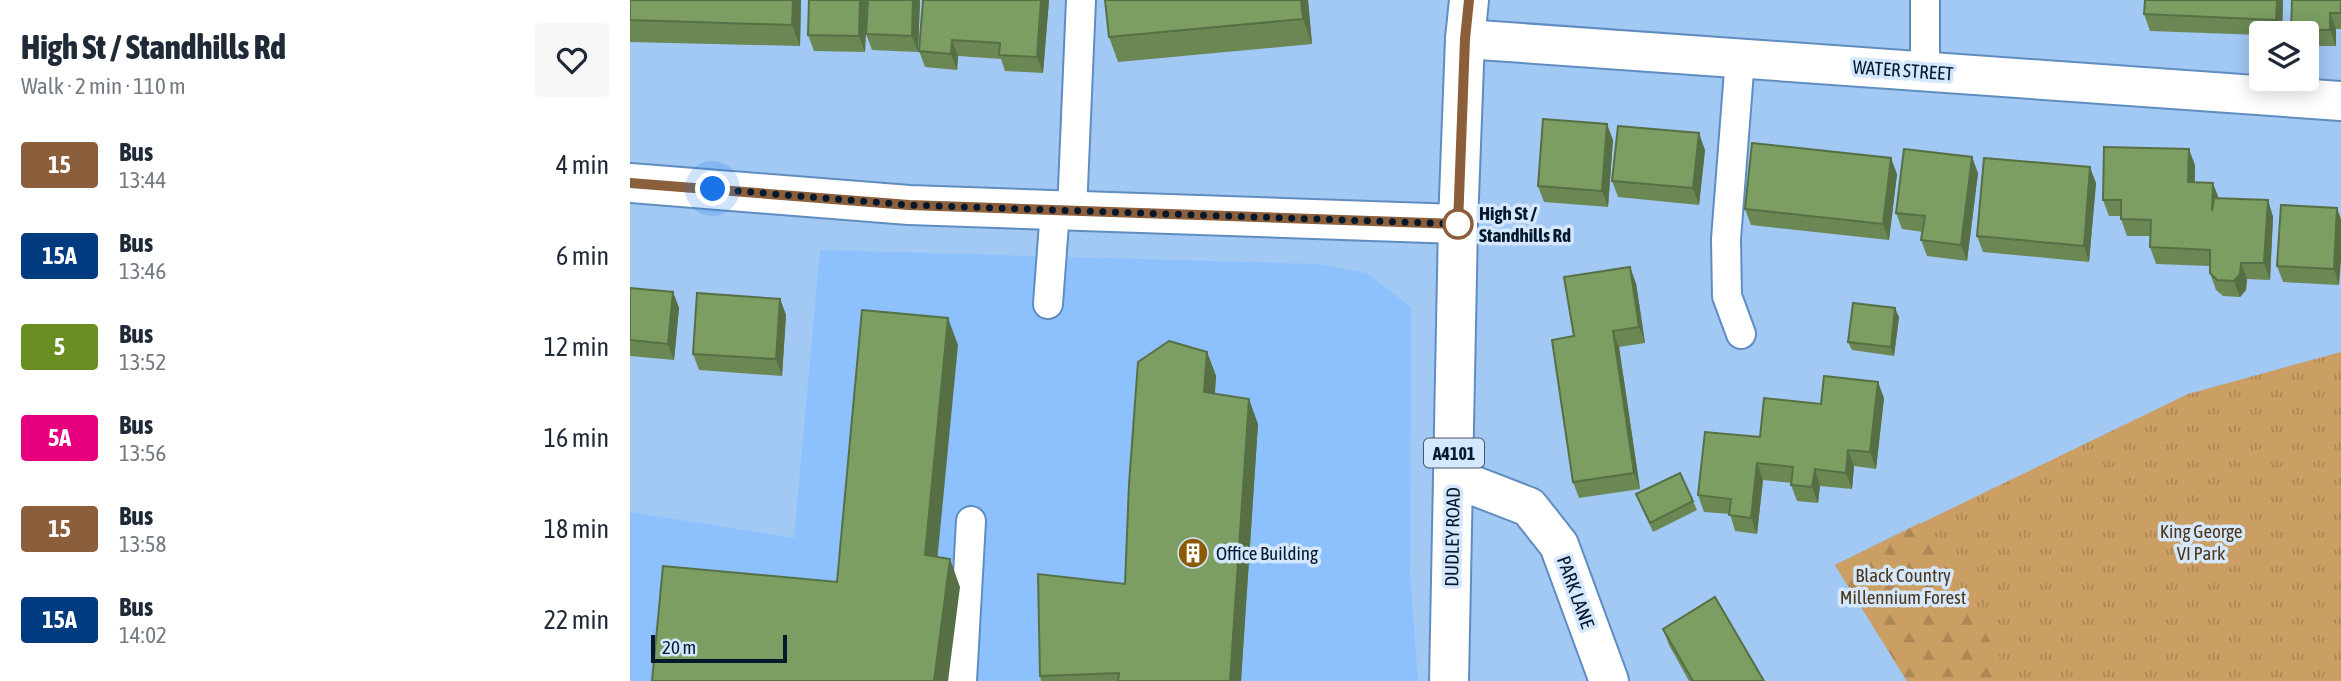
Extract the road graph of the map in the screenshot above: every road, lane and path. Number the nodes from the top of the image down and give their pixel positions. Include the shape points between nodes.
1 (1081, 0) edge
2 (1469, 0) edge
3 (1925, 0) edge
4 (1465, 39) junction
5 (1740, 58) junction
6 (1925, 71) junction
7 (2341, 100) edge
8 (630, 183) edge
9 (1063, 211) junction
10 (1458, 224) junction
11 (1048, 304) dead end
12 (1741, 334) dead end
13 (1454, 478) junction
14 (971, 521) dead end
15 (962, 681) edge
16 (1449, 681) edge
17 (1609, 681) edge

1 - 9 lane
2 - 4 street, A4101
3 - 6 lane
4 - 5 street, WATER STREET
4 - 10 street, A4101
5 - 6 street, WATER STREET
5 - 12 lane via 1726,239 1727,296
6 - 7 street, WATER STREET
8 - 9 street via 909,205
9 - 10 street
9 - 11 lane
10 - 13 street, DUDLEY ROAD / A4101
13 - 16 street, DUDLEY ROAD / A4101
13 - 17 street, PARK LANE via 1529,507 1559,545
14 - 15 lane

